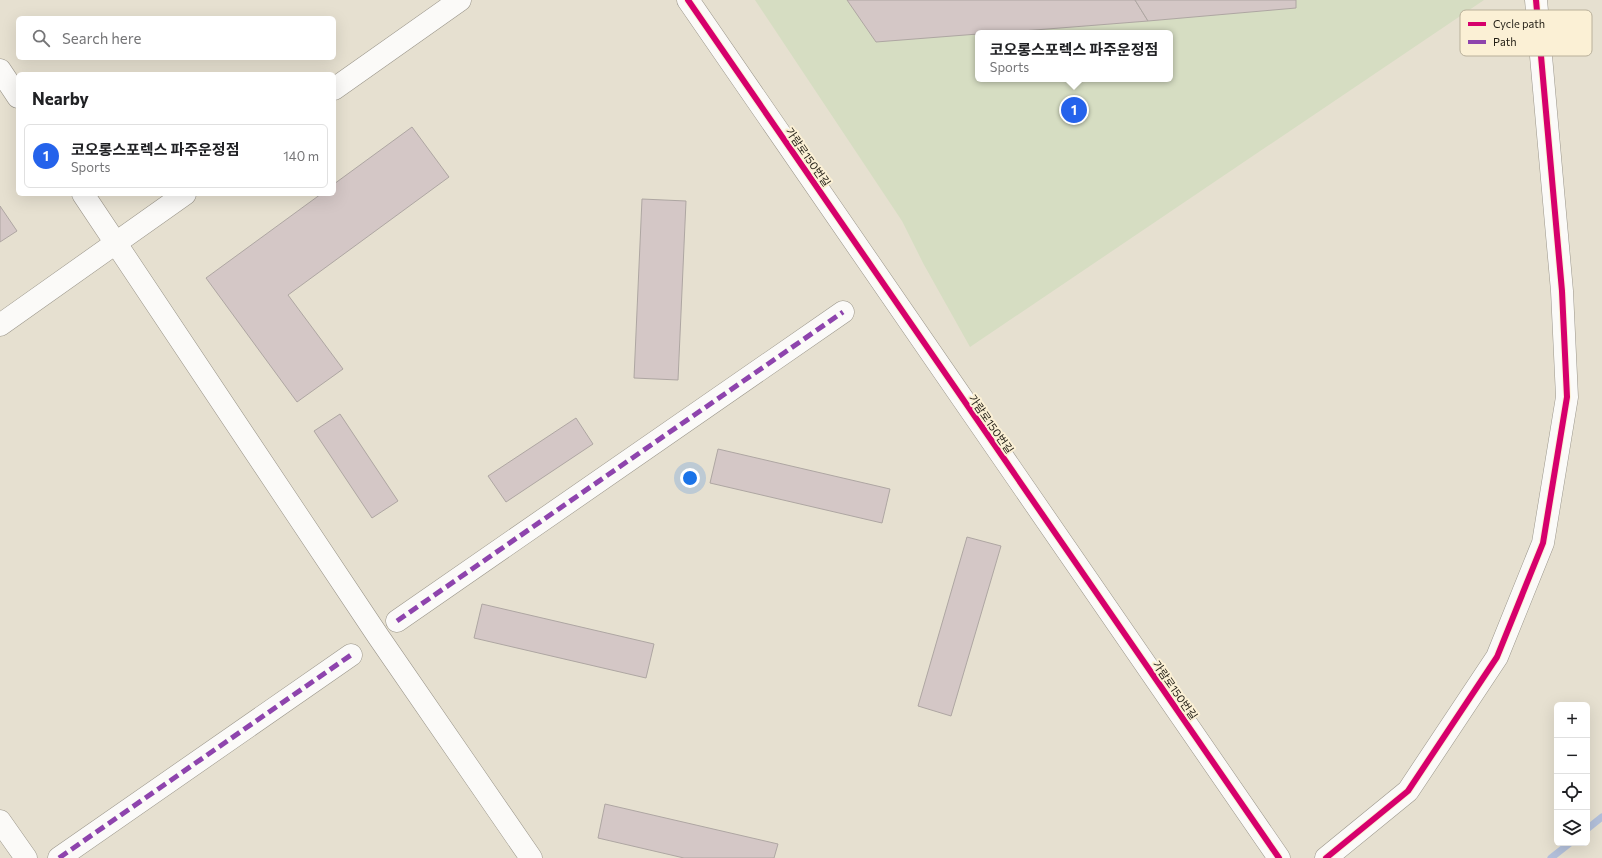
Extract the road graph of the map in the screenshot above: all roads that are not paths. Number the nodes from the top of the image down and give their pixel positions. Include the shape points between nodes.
1 (460, 0) edge
2 (688, 0) edge
3 (1536, 0) edge
4 (1537, 10) edge
5 (1541, 56) edge
6 (0, 70) edge
7 (336, 88) edge
8 (16, 94) edge
9 (84, 196) edge
10 (182, 196) edge
11 (115, 243) junction
12 (843, 312) dead end
13 (0, 325) edge
14 (398, 621) dead end
15 (351, 655) dead end
16 (0, 821) edge
17 (26, 858) edge
18 (59, 858) edge
19 (531, 858) edge
20 (1279, 858) edge
21 (1326, 858) edge

1 - 7 street
2 - 20 street, 가람로150번길
3 - 4 street
5 - 21 street via 1562,291 1566,397 1543,543 1497,656 1408,791
6 - 8 street
9 - 11 street
10 - 11 street
11 - 13 street
11 - 19 street via 378,636
12 - 14 street
15 - 18 street
16 - 17 street

